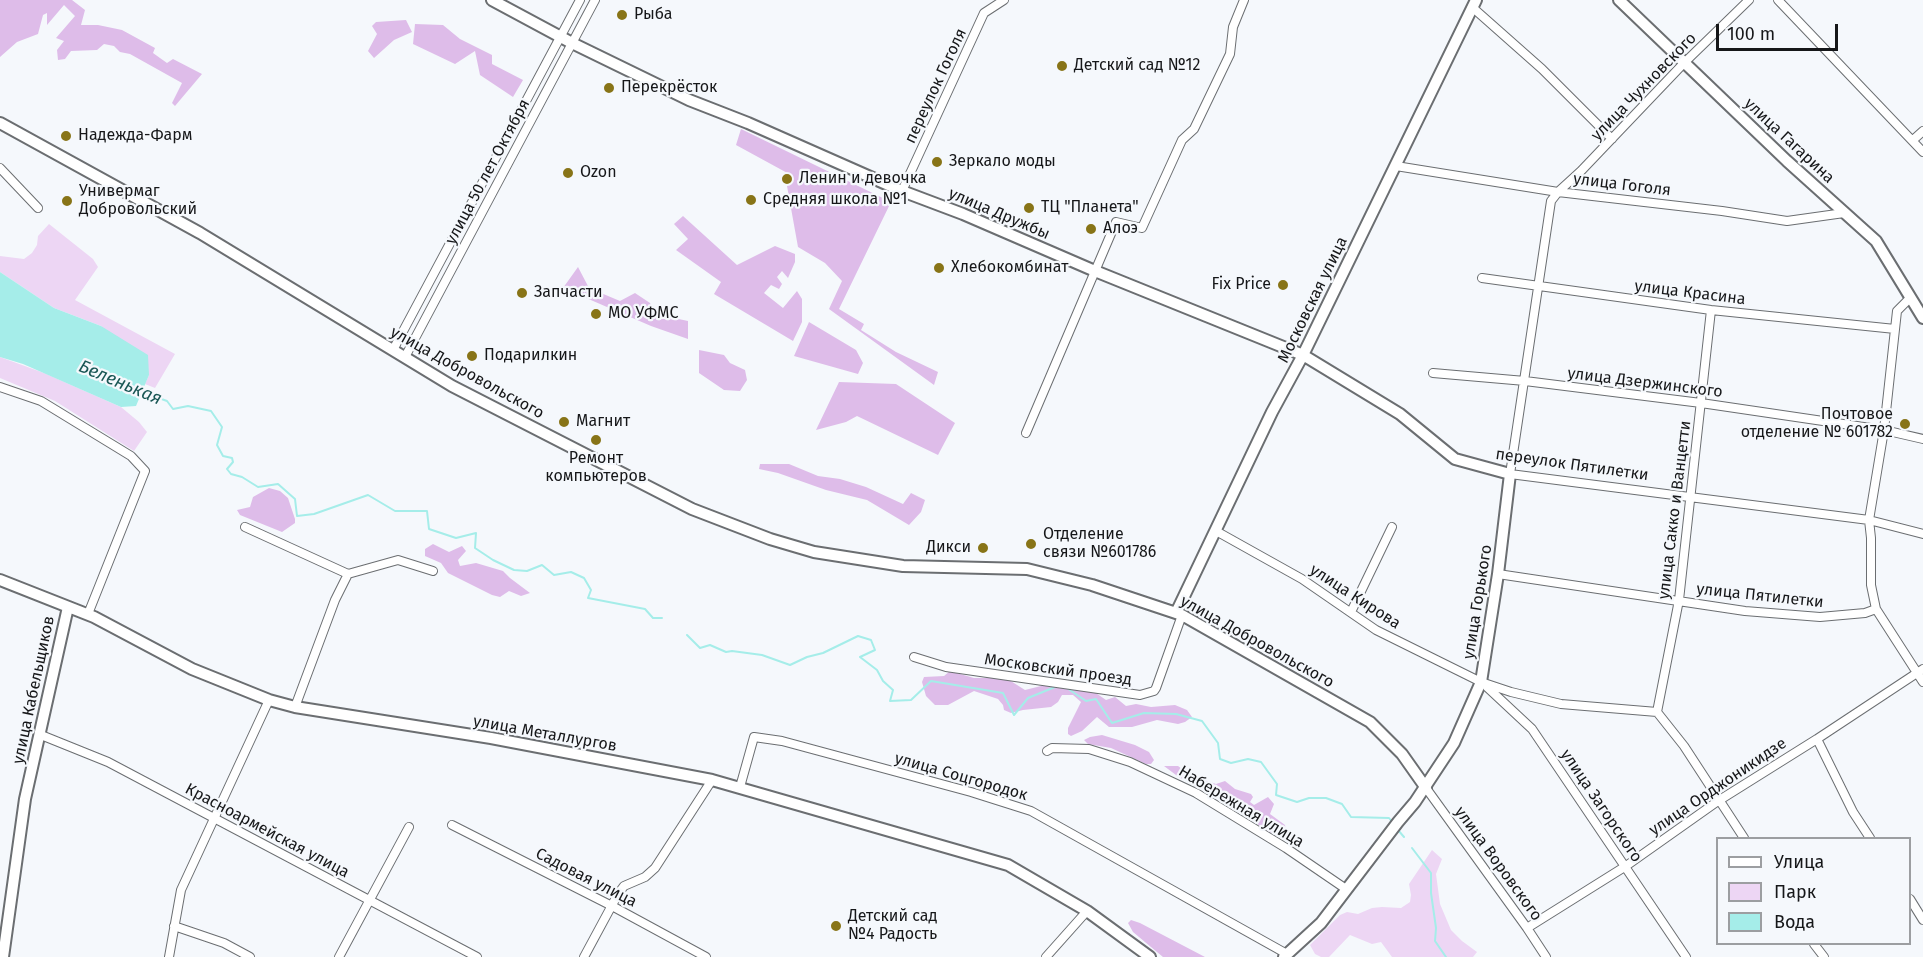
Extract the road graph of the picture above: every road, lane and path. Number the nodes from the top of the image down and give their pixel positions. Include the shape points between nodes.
1 (492, 0) edge
2 (580, 0) edge
3 (595, 0) edge
4 (1004, 0) edge
5 (1244, 0) edge
6 (1619, 0) edge
7 (1749, 0) edge
8 (1778, 0) edge
9 (1474, 4) edge
10 (560, 37) junction
11 (572, 43) junction
12 (1684, 63) junction
13 (1, 125) edge
14 (1923, 131) edge
15 (1612, 139) junction
16 (1913, 141) junction
17 (1923, 152) edge
18 (1396, 166) junction
19 (0, 168) edge
20 (902, 191) junction
21 (1558, 192) junction
22 (38, 208) dead end
23 (1844, 213) junction
24 (1095, 271) junction
25 (1482, 278) dead end
26 (1538, 286) junction
27 (1910, 298) junction
28 (1711, 310) junction
29 (1923, 318) edge
30 (1895, 329) junction
31 (393, 350) junction
32 (1303, 355) junction
33 (405, 357) junction
34 (1433, 373) dead end
35 (1525, 381) junction
36 (0, 387) edge
37 (1701, 403) junction
38 (1884, 430) junction
39 (1026, 433) dead end
40 (1923, 440) edge
41 (1510, 474) junction
42 (1689, 496) junction
43 (1869, 520) junction
44 (245, 527) dead end
45 (1392, 527) dead end
46 (1216, 531) junction
47 (1923, 534) edge
48 (433, 571) dead end
49 (348, 574) junction
50 (1498, 574) junction
51 (0, 580) edge
52 (1678, 600) junction
53 (68, 607) junction
54 (1876, 609) junction
55 (1351, 612) junction
56 (88, 614) junction
57 (1179, 614) junction
58 (914, 657) dead end
59 (1920, 671) edge
60 (1481, 682) junction
61 (1923, 682) edge
62 (268, 700) junction
63 (295, 707) junction
64 (1657, 712) junction
65 (41, 735) junction
66 (1817, 739) junction
67 (1047, 751) dead end
68 (712, 780) junction
69 (740, 787) junction
70 (1426, 788) junction
71 (1718, 801) junction
72 (215, 819) junction
73 (452, 825) dead end
74 (409, 826) dead end
75 (1743, 837) edge
76 (1869, 837) edge
77 (1626, 866) junction
78 (1346, 889) junction
79 (368, 900) junction
80 (1911, 901) edge
81 (612, 906) junction
82 (1087, 911) junction
83 (1923, 920) edge
84 (174, 926) junction
85 (1527, 928) junction
86 (1815, 945) edge
87 (1285, 955) edge
88 (3, 957) edge
89 (169, 957) edge
90 (250, 957) edge
91 (339, 957) edge
92 (477, 957) edge
93 (584, 957) edge
94 (706, 957) edge
95 (1046, 957) edge
96 (1150, 957) edge
97 (1546, 957) edge
98 (1686, 957) edge
99 (1824, 957) edge

1 - 10 street, улица Дружбы
2 - 10 street, улица 50 лет Октября
3 - 11 street, улица 50 лет Октября
4 - 20 street, переулок Гоголя via 984,13
5 - 24 street via 1233,27 1230,54 1194,129 1182,140 1142,228 1116,222
6 - 12 street, улица Гагарина
7 - 12 street, улица Чухновского
8 - 16 street
9 - 15 street
9 - 18 street, Московская улица
10 - 11 street, улица Дружбы
10 - 31 street, улица 50 лет Октября
11 - 20 street, улица Дружбы via 689,100
11 - 33 street, улица 50 лет Октября
12 - 15 street, улица Чухновского
12 - 23 street, улица Гагарина
13 - 31 street, улица Добровольского via 200,233
14 - 16 street
15 - 21 street, улица Чухновского
16 - 17 street
18 - 21 street, улица Гоголя
18 - 32 street, Московская улица
19 - 22 street
20 - 24 street, улица Дружбы
21 - 23 street, улица Гоголя via 1787,221
21 - 26 street, улица Горького via 1551,201
23 - 27 street, улица Гагарина via 1876,241
24 - 32 street, улица Дружбы
24 - 39 street
25 - 26 street, улица Красина
26 - 28 street, улица Красина
26 - 35 street, улица Горького
27 - 29 street, улица Гагарина
27 - 30 street via 1897,311
28 - 30 street, улица Красина
28 - 37 street, улица Сакко и Ванцетти
30 - 38 street
31 - 33 street, улица Добровольского
32 - 41 street, переулок Пятилетки via 1400,414 1455,459
32 - 46 street, Московская улица
33 - 57 street, улица Добровольского via 452,386 692,509 770,539 814,552 903,566 1027,569 1092,585
34 - 35 street, улица Дзержинского
35 - 37 street, улица Дзержинского
35 - 41 street, улица Горького
36 - 56 street via 41,401 131,456 145,471
37 - 38 street, улица Дзержинского
37 - 42 street, улица Сакко и Ванцетти
38 - 40 street, улица Дзержинского
38 - 43 street
41 - 42 street, переулок Пятилетки
41 - 50 street, улица Горького
42 - 43 street, переулок Пятилетки
42 - 52 street, улица Сакко и Ванцетти
43 - 47 street, переулок Пятилетки
43 - 54 street via 1871,585
44 - 49 street
45 - 55 street
46 - 55 street, улица Кирова via 1302,579
46 - 57 street, Московская улица
48 - 49 street via 398,560
49 - 63 street
50 - 52 street, улица Пятилетки
50 - 60 street, улица Горького
51 - 53 street, улица Металлургов
52 - 54 street, улица Пятилетки via 1820,617
52 - 64 street, улица Сакко и Ванцетти
53 - 56 street, улица Металлургов
53 - 65 street, улица Кабельщиков
54 - 59 street
55 - 60 street, улица Кирова via 1376,630
56 - 62 street, улица Металлургов via 192,669
57 - 58 street, Московский проезд via 1155,691 1140,695 946,667
57 - 70 street, улица Добровольского via 1370,722 1402,754
59 - 61 street
59 - 66 street, улица Орджоникидзе
60 - 64 street via 1561,704
60 - 70 street, улица Горького via 1454,743
60 - 77 street, улица Загорского via 1532,729
62 - 63 street, улица Металлургов
62 - 72 street
63 - 68 street, улица Металлургов via 491,738
64 - 71 street via 1684,746
65 - 72 street, Красноармейская улица via 108,762
65 - 88 street, улица Кабельщиков via 26,799
66 - 71 street, улица Орджоникидзе
66 - 76 street
67 - 78 street, Набережная улица via 1089,749 1130,762 1196,793
68 - 69 street, улица Металлургов
68 - 81 street via 655,868 624,886
69 - 82 street, улица Металлургов via 1008,865
69 - 87 street, улица Соцгородок via 754,737 782,741 971,792 1031,811
70 - 78 street, улица Горького
70 - 85 street, улица Воровского
71 - 75 street
71 - 77 street, улица Орджоникидзе
72 - 79 street, Красноармейская улица
72 - 84 street via 181,890
73 - 81 street, Садовая улица
74 - 79 street
77 - 85 street, улица Орджоникидзе
77 - 98 street, улица Загорского
78 - 87 street, улица Горького via 1321,923
79 - 91 street
79 - 92 street, Красноармейская улица
80 - 83 street
81 - 93 street
81 - 94 street, Садовая улица
82 - 95 street
82 - 96 street, улица Металлургов
84 - 89 street
84 - 90 street via 224,942
85 - 97 street, улица Воровского
86 - 99 street

